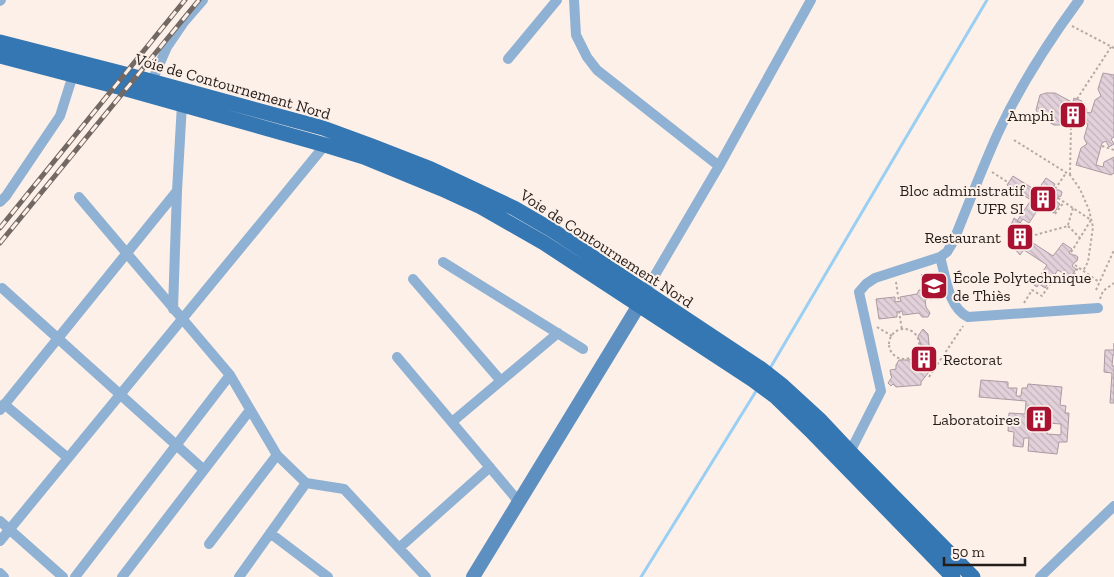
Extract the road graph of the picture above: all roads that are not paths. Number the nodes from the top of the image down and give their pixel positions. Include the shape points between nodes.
1 (203, 0) edge
2 (557, 0) edge
3 (574, 0) edge
4 (811, 0) edge
5 (1079, 0) edge
6 (0, 42) edge
7 (0, 56) edge
8 (508, 59) dead end
9 (73, 75) junction
10 (152, 81) junction
11 (182, 104) junction
12 (325, 145) junction
13 (719, 166) junction
14 (177, 191) junction
15 (79, 197) dead end
16 (0, 202) edge
17 (126, 253) junction
18 (940, 257) junction
19 (443, 262) dead end
20 (413, 279) dead end
21 (2, 288) dead end
22 (642, 298) junction
23 (173, 308) junction
24 (1098, 308) road end
25 (182, 319) junction
26 (558, 333) junction
27 (58, 338) junction
28 (584, 349) dead end
29 (398, 357) dead end
30 (230, 375) junction
31 (501, 381) junction
32 (121, 394) junction
33 (2, 407) edge
34 (250, 410) junction
35 (452, 422) junction
36 (176, 445) junction
37 (277, 455) junction
38 (845, 457) junction
39 (68, 458) junction
40 (490, 467) junction
41 (204, 470) junction
42 (306, 483) junction
43 (519, 502) junction
44 (1114, 506) edge
45 (0, 521) edge
46 (10, 530) junction
47 (270, 533) junction
48 (0, 542) edge
49 (209, 544) dead end
50 (399, 548) junction
51 (0, 573) edge
52 (4, 577) edge
53 (64, 577) edge
54 (75, 577) edge
55 (122, 577) edge
56 (239, 577) edge
57 (328, 577) edge
58 (426, 577) edge
59 (472, 577) edge
60 (953, 577) edge
61 (973, 577) edge
62 (1040, 577) edge

1 - 10 street via 167,47
2 - 8 street
3 - 13 street via 576,34 596,70
4 - 13 street
5 - 18 street via 1026,79 998,133 953,242
6 - 10 main road, Voie de Contournement Nord
7 - 9 main road, Voie de Contournement Nord
9 - 11 main road, Voie de Contournement Nord
9 - 16 street via 60,116
10 - 22 main road, Voie de Contournement Nord via 323,128 431,169 514,208 552,230
11 - 12 main road, Voie de Contournement Nord
11 - 14 street
12 - 22 main road, Voie de Contournement Nord via 372,160 481,207
12 - 25 street
13 - 22 street
14 - 17 street
14 - 23 street
15 - 17 street
17 - 23 street
17 - 27 street
18 - 24 street via 952,302 968,317
18 - 38 street via 875,278 859,292 881,391
19 - 26 street
20 - 31 street
21 - 27 street
22 - 38 main road, Voie de Contournement Nord via 819,419
22 - 43 street
23 - 25 street
25 - 30 street
25 - 32 street
26 - 28 street
26 - 31 street
27 - 32 street
27 - 33 street
29 - 35 street
30 - 34 street
30 - 36 street
31 - 35 street
32 - 36 street
32 - 39 street
33 - 39 street
34 - 37 street
34 - 41 street
35 - 40 street
36 - 41 street
36 - 54 street
37 - 42 street
37 - 49 street
38 - 60 main road, Voie de Contournement Nord
38 - 61 main road, Voie de Contournement Nord
39 - 46 street
40 - 43 street
40 - 50 street
41 - 55 street
42 - 47 street
42 - 50 street via 344,490
43 - 59 street
44 - 62 street
45 - 46 street
46 - 48 street
46 - 53 street
47 - 56 street
47 - 57 street
50 - 58 street
51 - 52 street

